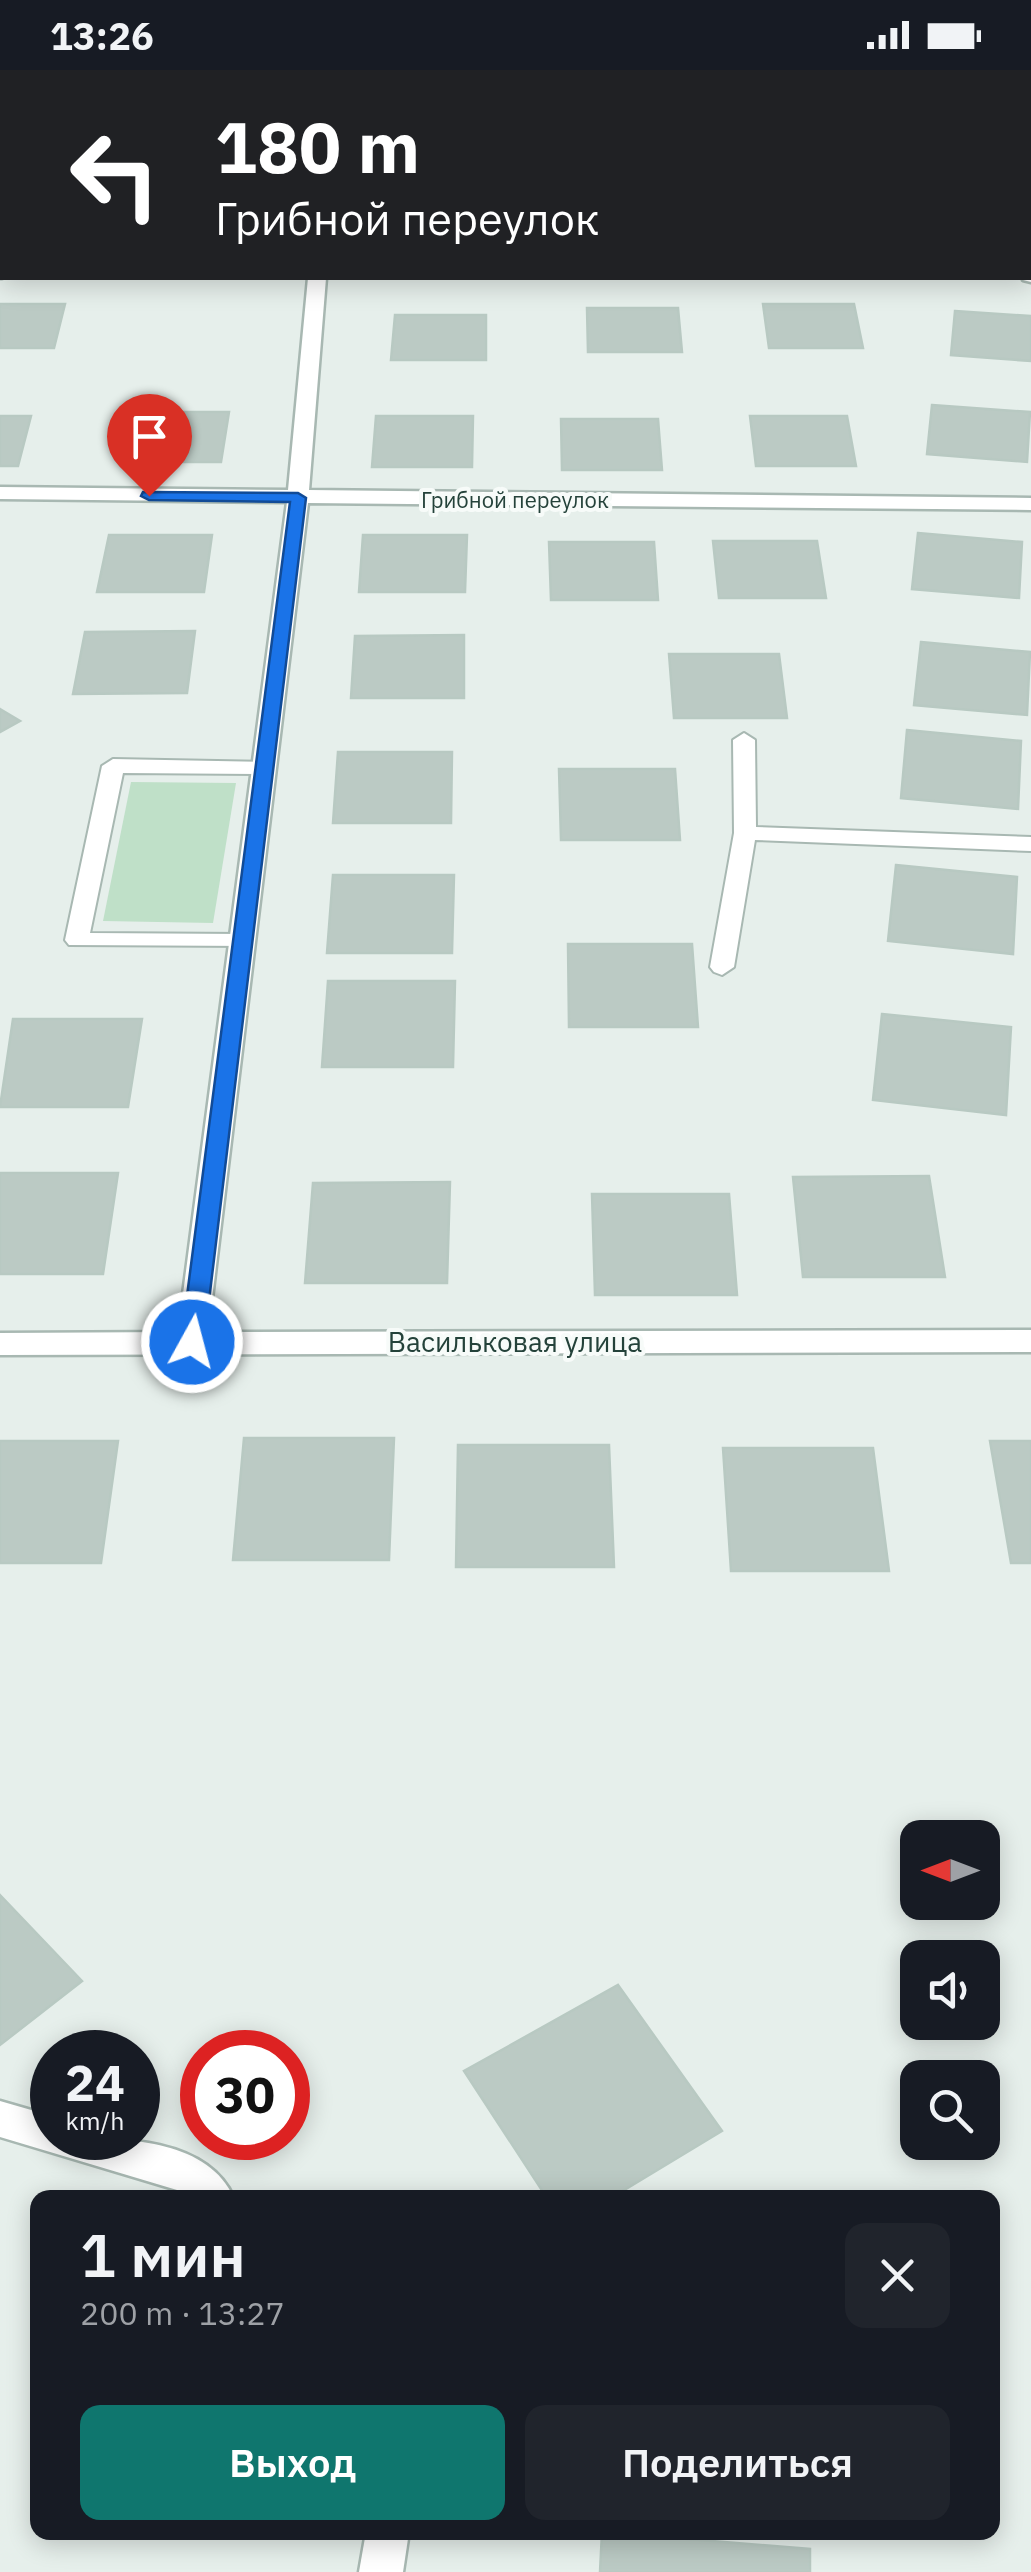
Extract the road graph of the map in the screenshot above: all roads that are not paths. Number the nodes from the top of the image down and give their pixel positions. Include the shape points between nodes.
1 (317, 280) edge
2 (0, 493) edge
3 (298, 498) junction
4 (1031, 504) edge
5 (744, 740) dead end
6 (264, 768) junction
7 (745, 833) junction
8 (1031, 844) edge
9 (243, 942) junction
10 (722, 967) dead end
11 (192, 1342) junction
12 (1031, 1342) edge
13 (0, 1344) edge
14 (0, 2118) edge
15 (30, 2127) edge
16 (138, 2160) edge
17 (205, 2190) edge
18 (387, 2540) edge
19 (381, 2572) edge

1 - 3 street
2 - 3 street, Грибной переулок
3 - 4 street, Грибной переулок
3 - 6 street
5 - 7 lane
6 - 9 street
6 - 9 lane via 113,766 77,940
7 - 8 lane
7 - 10 lane
9 - 11 street
11 - 12 street, Васильковая улица
11 - 13 street, Васильковая улица
14 - 15 street
16 - 17 street via 189,2175
18 - 19 street

